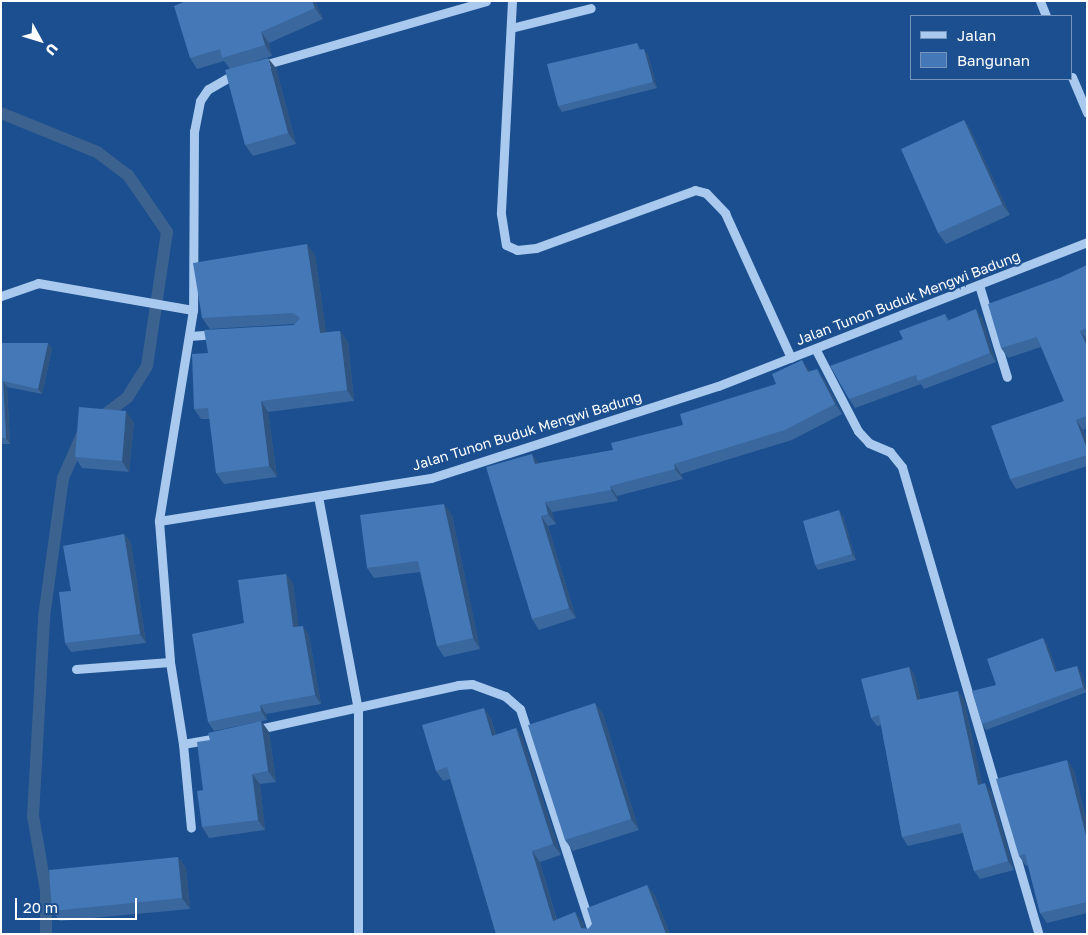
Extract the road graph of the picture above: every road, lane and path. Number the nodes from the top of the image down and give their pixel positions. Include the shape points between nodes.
1 (486, 1) edge
2 (512, 1) edge
3 (1040, 1) edge
4 (591, 8) dead end
5 (1046, 15) edge
6 (514, 27) junction
7 (1073, 79) edge
8 (1087, 113) edge
9 (1087, 242) edge
10 (979, 285) junction
11 (1, 296) edge
12 (193, 310) junction
13 (226, 334) edge
14 (189, 336) junction
15 (816, 350) junction
16 (791, 358) junction
17 (1007, 377) dead end
18 (318, 496) junction
19 (159, 520) junction
20 (170, 662) junction
21 (76, 669) dead end
22 (358, 710) junction
23 (242, 733) edge
24 (232, 735) edge
25 (184, 744) junction
26 (192, 828) dead end
27 (358, 934) edge
28 (593, 934) edge
29 (1039, 934) edge

1 - 12 street via 218,80 200,101 194,132
2 - 6 street
3 - 5 street
4 - 6 street
6 - 16 street via 501,214 506,245 517,250 536,248 695,190 706,193 725,213
7 - 8 street
9 - 10 street, Jalan Tunon Buduk Mengwi Badung
10 - 15 street, Jalan Tunon Buduk Mengwi Badung
10 - 17 street
11 - 12 street via 38,283
12 - 14 street
13 - 14 street
14 - 19 street
15 - 16 street, Jalan Tunon Buduk Mengwi Badung
15 - 29 street via 858,431 869,443 890,452 902,467
16 - 18 street, Jalan Tunon Buduk Mengwi Badung via 718,386 431,478
18 - 19 street, Jalan Tunon Buduk Mengwi Badung
18 - 22 street
19 - 20 street
20 - 21 street
20 - 25 street
22 - 23 street
22 - 27 street
22 - 28 street via 472,684 505,696 520,709
24 - 25 street
25 - 26 street

